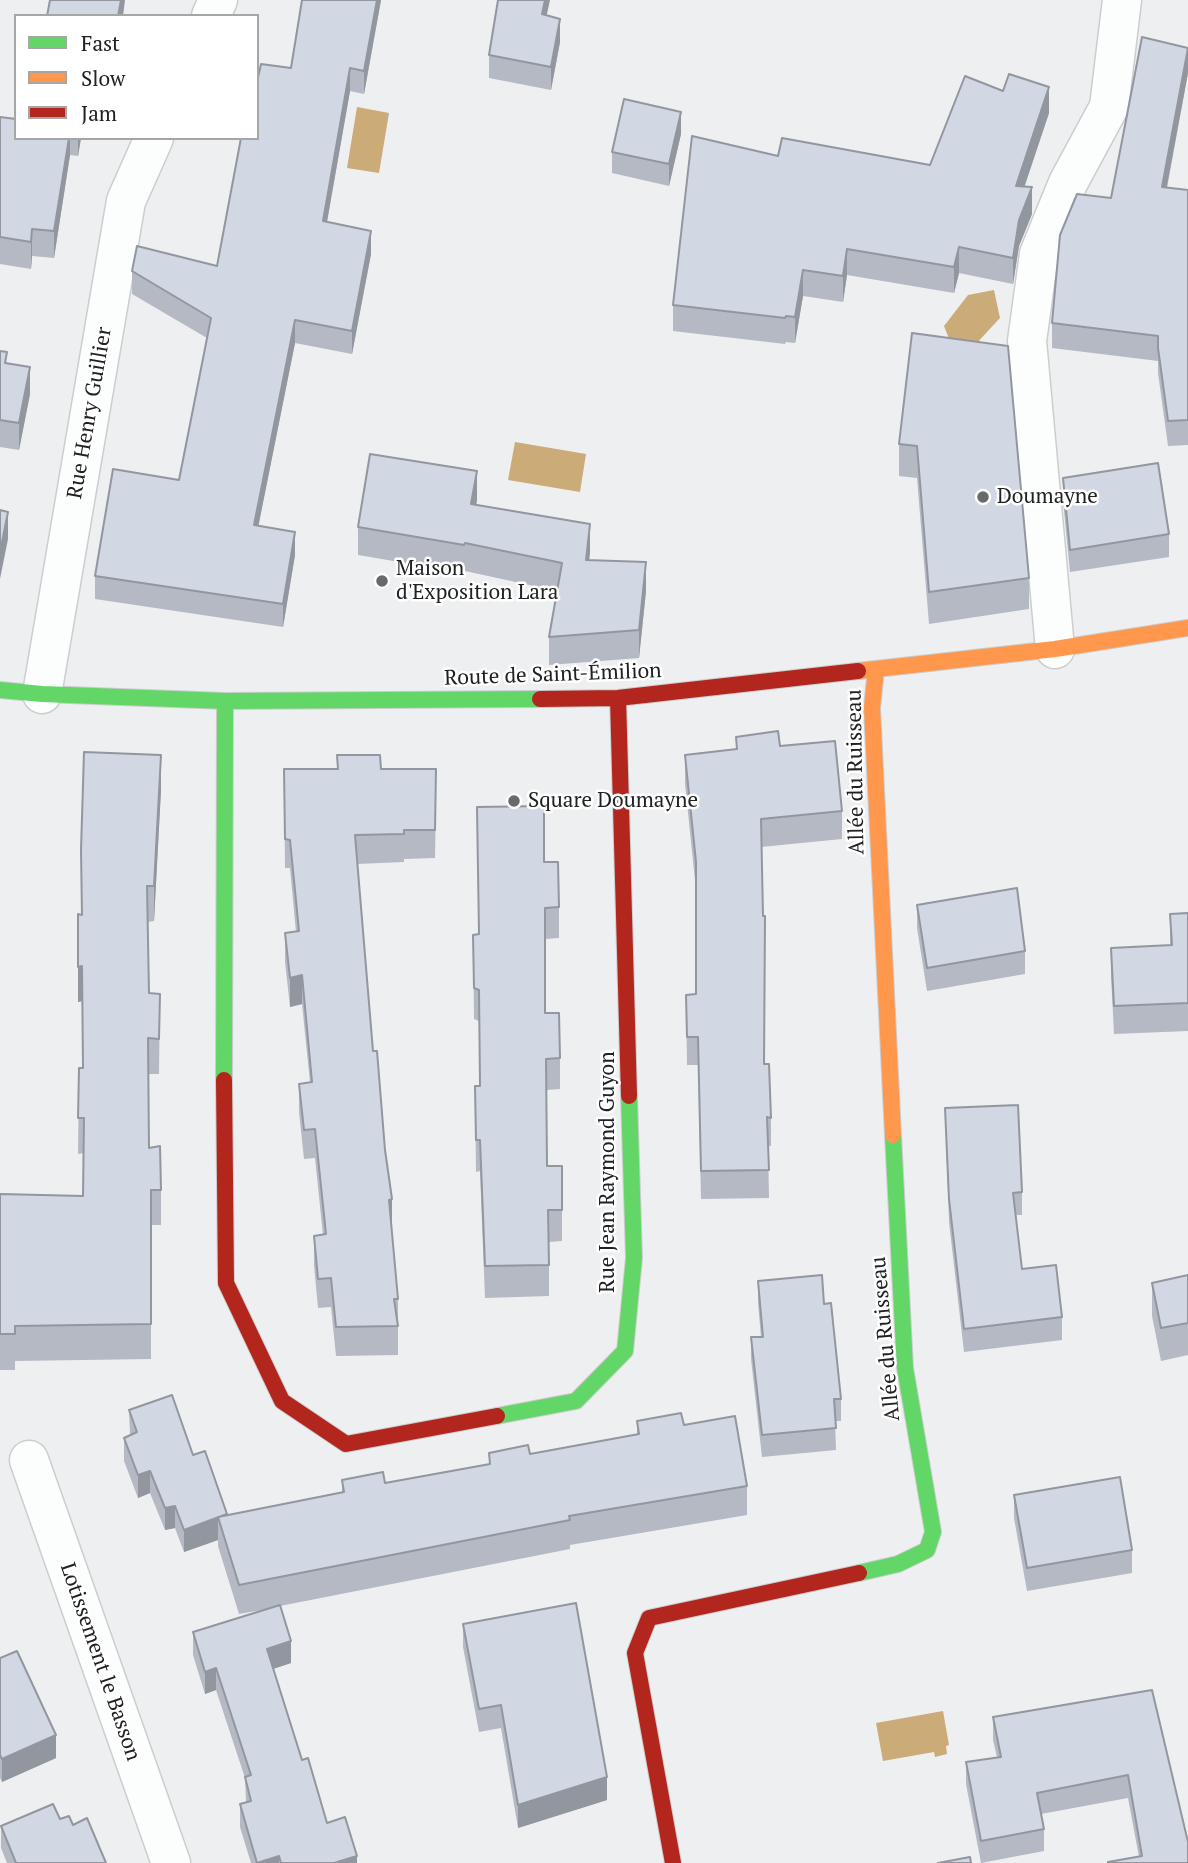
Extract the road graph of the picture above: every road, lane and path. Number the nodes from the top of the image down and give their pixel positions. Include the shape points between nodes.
1 (1122, 0) edge
2 (154, 140) edge
3 (1188, 628) edge
4 (1055, 649) junction
5 (876, 669) junction
6 (0, 690) edge
7 (42, 694) junction
8 (618, 698) junction
9 (225, 701) junction
10 (29, 1460) dead end
11 (171, 1863) edge
12 (673, 1863) edge

1 - 4 street via 1110,107 1068,183 1039,254 1027,341
2 - 7 street, Rue Henry Guillier via 126,201
3 - 4 street, Route de Saint-Émilion
4 - 5 street, Route de Saint-Émilion
5 - 8 street, Route de Saint-Émilion
5 - 12 street, Allée du Ruisseau via 872,708 905,1368 933,1532 927,1549 898,1564 649,1618 635,1653
6 - 7 street, Route de Saint-Émilion
7 - 9 street, Route de Saint-Émilion
8 - 9 street, Route de Saint-Émilion
8 - 9 street, Rue Jean Raymond Guyon via 634,1258 625,1351 576,1401 346,1444 282,1401 226,1283
10 - 11 street, Lotissement le Basson

